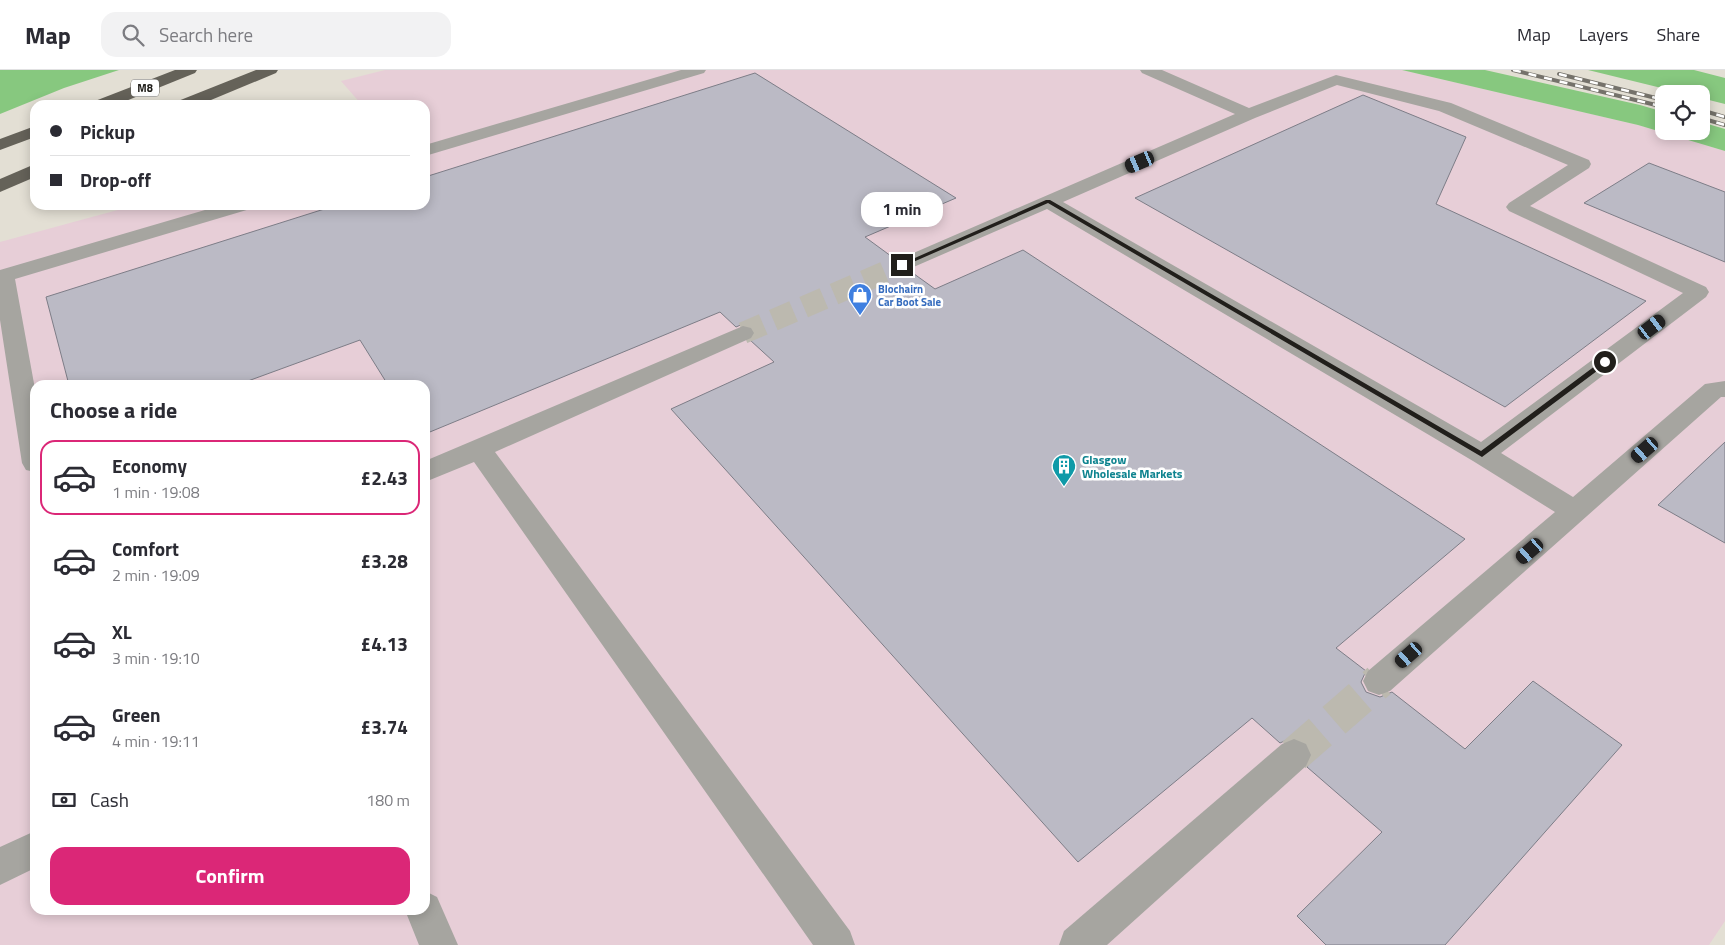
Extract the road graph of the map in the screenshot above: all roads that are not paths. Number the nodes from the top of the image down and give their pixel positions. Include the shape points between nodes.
1 (189, 70) edge
2 (270, 70) edge
3 (698, 70) edge
4 (1148, 70) edge
5 (114, 100) edge
6 (196, 100) edge
7 (1249, 114) junction
8 (30, 133) edge
9 (0, 145) edge
10 (430, 150) edge
11 (30, 172) edge
12 (0, 186) edge
13 (1048, 201) junction
14 (226, 210) edge
15 (902, 265) tunnel mouth
16 (743, 333) tunnel mouth
17 (1725, 389) edge
18 (30, 433) edge
19 (479, 449) junction
20 (1482, 454) junction
21 (430, 470) edge
22 (1575, 511) junction
23 (1379, 681) tunnel mouth
24 (1294, 755) tunnel mouth
25 (30, 852) edge
26 (0, 867) edge
27 (426, 915) edge
28 (439, 945) edge
29 (836, 945) edge
30 (1078, 945) edge

1 - 5 highway, M8
2 - 6 highway
3 - 10 lane
4 - 7 lane
7 - 13 lane
7 - 20 lane via 1336,80 1445,107 1582,164 1516,207 1698,292
8 - 9 highway
11 - 12 highway
13 - 15 lane
13 - 20 lane
14 - 18 lane via 4,276
16 - 19 lane
17 - 22 lane via 1714,390
19 - 21 lane
19 - 29 lane
20 - 22 lane
22 - 23 lane
24 - 30 lane
25 - 26 lane
27 - 28 lane

